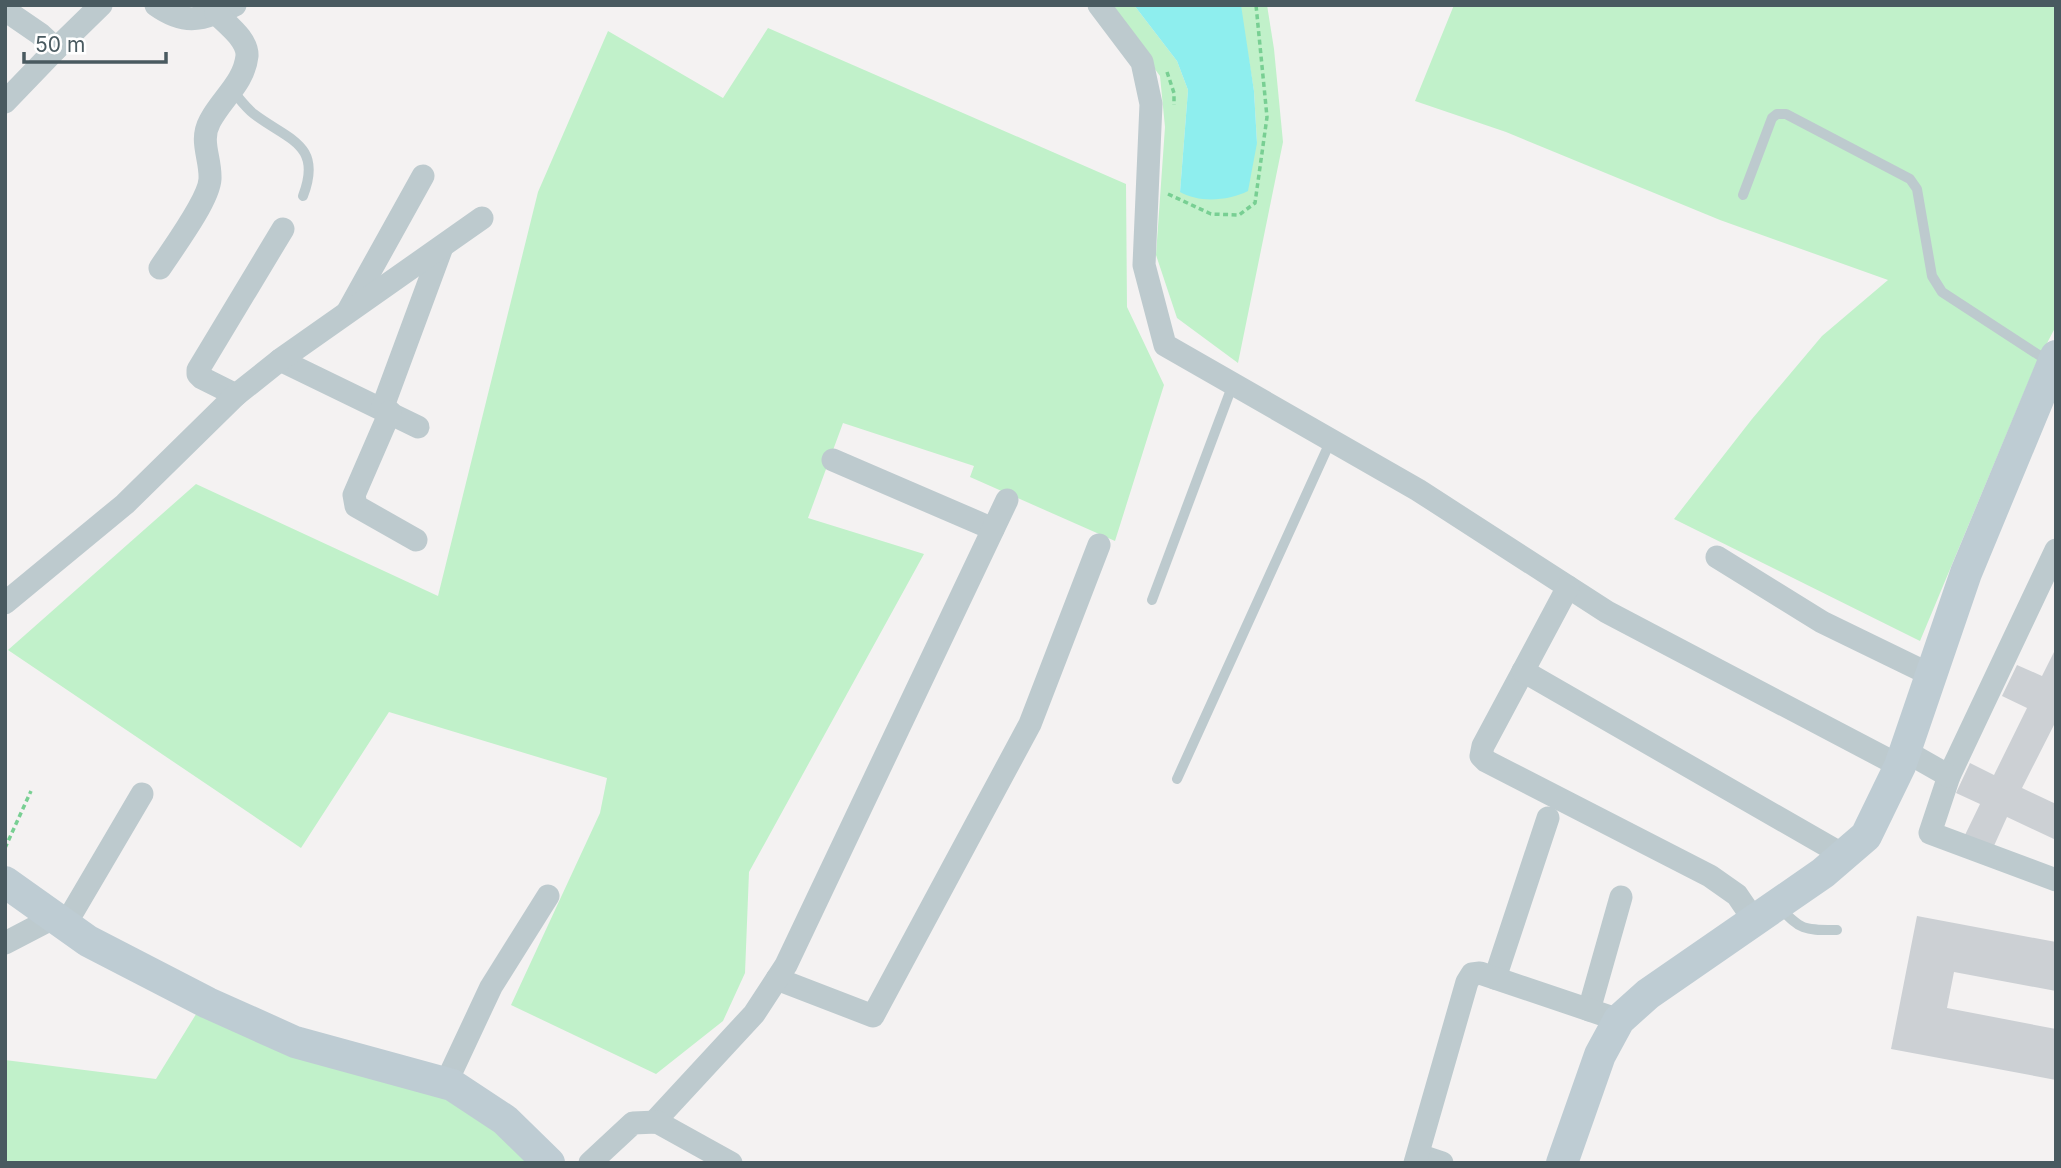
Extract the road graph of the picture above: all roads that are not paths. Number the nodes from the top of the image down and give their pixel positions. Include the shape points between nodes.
1 (101, 5) edge
2 (156, 5) edge
3 (1099, 5) edge
4 (226, 9) edge
5 (5, 10) edge
6 (56, 49) junction
7 (232, 90) junction
8 (5, 102) edge
9 (423, 176) dead end
10 (1743, 195) dead end
11 (303, 196) dead end
12 (482, 218) dead end
13 (283, 229) dead end
14 (442, 247) junction
15 (160, 268) dead end
16 (345, 316) junction
17 (280, 360) junction
18 (2054, 361) edge
19 (1233, 384) junction
20 (236, 395) junction
21 (386, 411) junction
22 (418, 427) dead end
23 (1331, 440) junction
24 (833, 460) dead end
25 (1007, 500) dead end
26 (993, 529) junction
27 (416, 540) dead end
28 (1099, 545) dead end
29 (2056, 550) edge
30 (1717, 557) dead end
31 (1567, 587) junction
32 (1152, 600) dead end
33 (5, 603) edge
34 (1523, 671) junction
35 (1931, 675) junction
36 (1902, 759) junction
37 (1949, 776) junction
38 (1177, 779) dead end
39 (142, 794) dead end
40 (1548, 818) dead end
41 (1845, 856) junction
42 (2056, 880) edge
43 (5, 882) edge
44 (548, 896) dead end
45 (1621, 897) dead end
46 (1765, 912) junction
47 (60, 921) junction
48 (1837, 930) dead end
49 (5, 943) edge
50 (1495, 978) junction
51 (777, 979) junction
52 (1589, 1010) junction
53 (1619, 1020) junction
54 (446, 1083) junction
55 (654, 1122) junction
56 (1417, 1159) edge
57 (549, 1163) edge
58 (590, 1163) edge
59 (731, 1163) edge
60 (1442, 1163) edge
61 (1562, 1163) edge

1 - 6 street
2 - 4 street via 182,19 204,18
3 - 19 street via 1142,62 1151,104 1144,265 1165,345
4 - 7 street via 247,55
5 - 6 street
6 - 8 street
7 - 11 lane via 253,114 305,152 310,177
7 - 15 street via 209,121 205,135 210,179 204,198
9 - 16 street
10 - 18 lane via 1777,114 1786,114 1910,179 1917,189 1936,285
12 - 14 street
13 - 20 street via 198,370 202,378
14 - 16 street
14 - 21 street
16 - 17 street
17 - 20 street
17 - 21 street
18 - 35 street via 1966,573
19 - 23 street
19 - 32 lane
20 - 33 street via 125,504
21 - 22 street
21 - 27 street via 354,500 356,506
23 - 31 street via 1418,490
23 - 38 lane
24 - 26 street
25 - 26 street
26 - 51 street
28 - 51 street via 1030,724 873,1016
29 - 37 street
30 - 35 street via 1822,622
31 - 34 street
31 - 36 street via 1607,612
34 - 41 street
34 - 46 street via 1483,746 1481,755 1486,761 1710,876
35 - 36 street
36 - 37 street
36 - 41 street via 1866,836
37 - 42 street via 1930,833
39 - 47 street
40 - 50 street
41 - 46 street
43 - 47 street
44 - 54 street via 491,987
45 - 52 street
46 - 48 lane via 1807,930
46 - 53 street via 1648,994
47 - 49 street
47 - 54 street via 88,941 208,1003 295,1042
50 - 52 street
50 - 56 street via 1472,974 1468,982
51 - 55 street via 754,1014
52 - 53 street
53 - 61 street via 1601,1055
54 - 57 street via 505,1120
55 - 58 street via 633,1124
55 - 59 street
56 - 60 street

